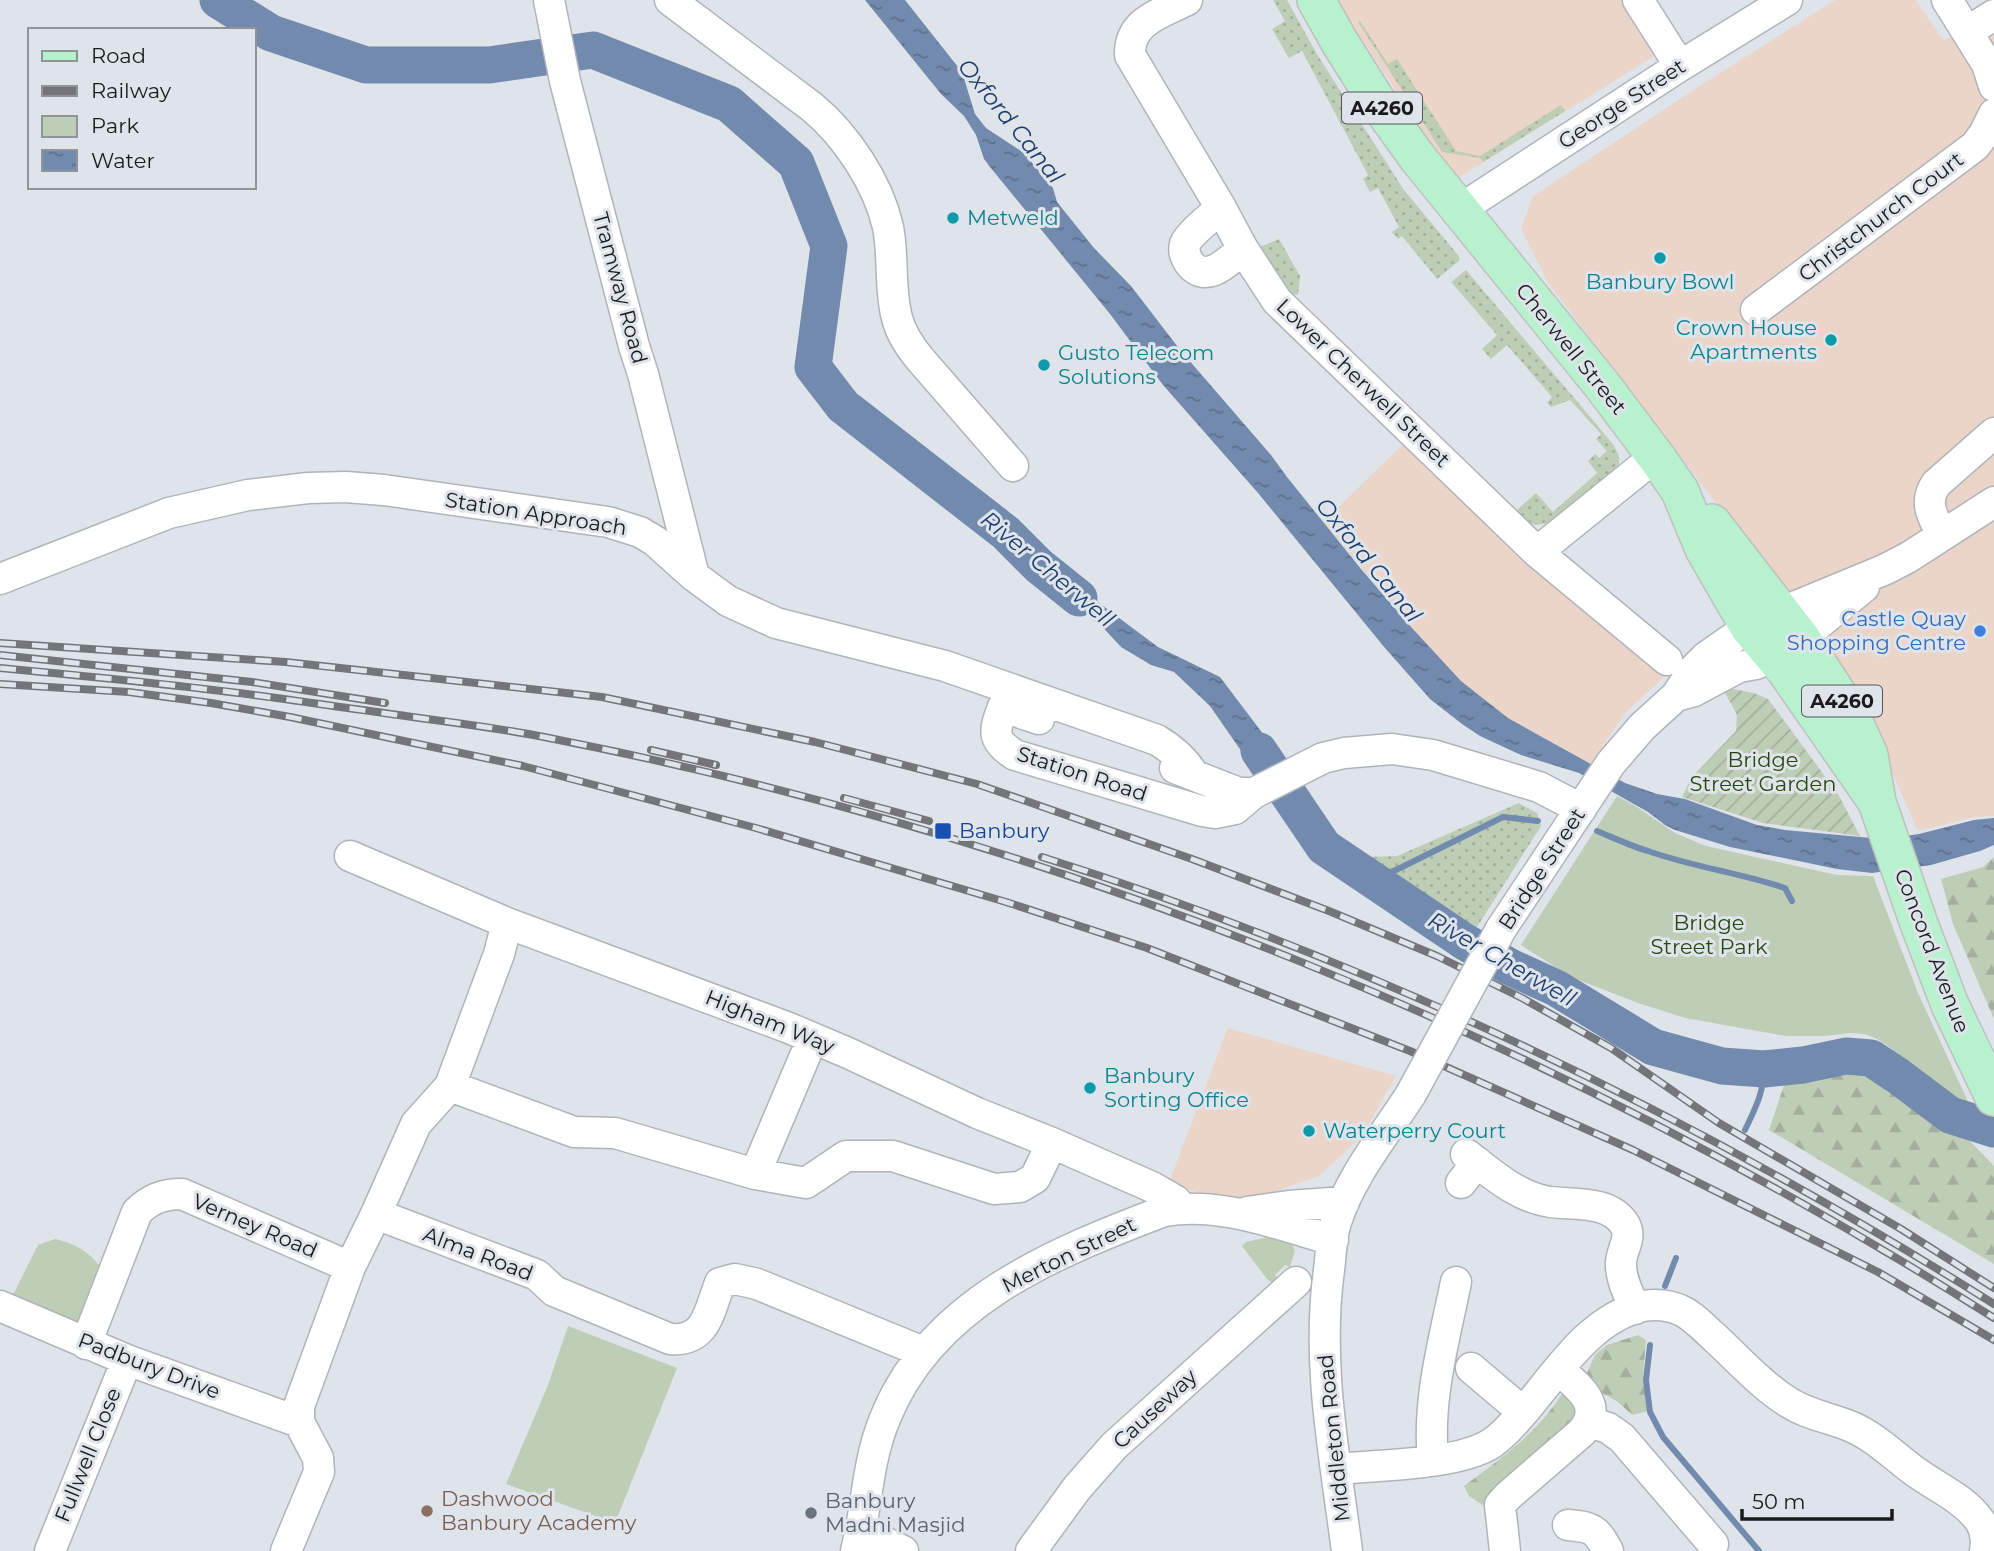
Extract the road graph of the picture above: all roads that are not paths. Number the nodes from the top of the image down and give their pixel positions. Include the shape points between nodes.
1 (670, 0) edge
2 (1187, 0) edge
3 (1316, 0) edge
4 (1638, 0) edge
5 (1787, 0) edge
6 (1947, 0) edge
7 (551, 10) edge
8 (1994, 15) edge
9 (1966, 32) junction
10 (1680, 66) junction
11 (1994, 86) edge
12 (1994, 114) edge
13 (1221, 208) junction
14 (1459, 209) junction
15 (1243, 249) junction
16 (1756, 310) dead end
17 (1994, 433) edge
18 (1656, 456) junction
19 (1013, 466) dead end
20 (1994, 502) edge
21 (1942, 535) junction
22 (1537, 552) junction
23 (694, 576) junction
24 (0, 579) edge
25 (1776, 633) junction
26 (1667, 660) dead end
27 (1193, 774) junction
28 (1254, 793) junction
29 (1587, 800) junction
30 (350, 856) dead end
31 (507, 923) junction
32 (805, 1056) dead end
33 (450, 1086) junction
34 (1992, 1094) edge
35 (1052, 1143) junction
36 (1468, 1166) dead end
37 (755, 1174) junction
38 (1345, 1202) junction
39 (1181, 1208) junction
40 (376, 1214) junction
41 (1239, 1214) junction
42 (1333, 1240) junction
43 (350, 1267) junction
44 (1296, 1282) dead end
45 (1456, 1282) dead end
46 (0, 1306) edge
47 (1635, 1309) junction
48 (86, 1344) junction
49 (923, 1352) junction
50 (127, 1360) junction
51 (1471, 1368) dead end
52 (1559, 1370) junction
53 (1523, 1412) junction
54 (299, 1422) junction
55 (1590, 1422) junction
56 (1433, 1460) junction
57 (1337, 1469) junction
58 (1568, 1525) dead end
59 (858, 1541) edge
60 (1713, 1544) dead end
61 (50, 1551) edge
62 (286, 1551) edge
63 (903, 1551) edge
64 (1031, 1551) edge
65 (1347, 1551) edge
66 (1505, 1551) edge
67 (1608, 1551) edge
68 (1985, 1551) edge

1 - 19 street via 827,119 848,144 874,190 888,229 901,331
2 - 13 street, Lower Cherwell Street via 1138,27 1129,44 1130,55
3 - 14 main road, A4260 via 1376,100
4 - 10 street
5 - 10 street, George Street
6 - 9 street
7 - 23 street, Tramway Road via 565,81
8 - 9 street
9 - 11 street via 1987,64
10 - 14 street, George Street
12 - 16 street, Christchurch Court via 1975,145
13 - 15 street, Lower Cherwell Street
13 - 15 street via 1184,246 1188,262 1208,273
14 - 18 main road, Cherwell Street / A4260
15 - 22 street, Lower Cherwell Street via 1277,301
17 - 21 street via 1930,492 1930,512
18 - 22 street
18 - 25 main road, Cherwell Street / A4260 via 1742,564
20 - 21 street, Bridge Street
21 - 25 street, Bridge Street
22 - 26 street, Lower Cherwell Street
23 - 24 street, Station Approach via 655,541 626,526 346,487 248,495 200,505
23 - 27 street, Station Approach via 729,601 776,623 945,666 1157,740 1178,755
25 - 29 street, Bridge Street via 1756,664 1676,696 1611,763
25 - 34 main road, Concord Avenue / A4260 via 1851,715 1869,755 1877,802 1918,921 1950,1005
27 - 28 street, Station Road via 1239,793
27 - 28 street, Station Road via 1003,707 995,727 996,735 1015,755 1202,811 1235,809
28 - 29 street, Station Road via 1323,758 1370,749 1433,755 1559,796
29 - 38 street, Bridge Street, bridge via 1502,929
30 - 31 street, Higham Way
31 - 33 street
31 - 35 street, Higham Way via 789,1028
32 - 37 street
33 - 37 street via 574,1132 615,1133
33 - 40 street via 416,1124
35 - 37 street via 1035,1178 1020,1187 994,1189 893,1156 846,1156 806,1183
35 - 39 street, Higham Way via 1152,1187
36 - 47 street via 1528,1196 1587,1204 1618,1218 1627,1231 1621,1267
38 - 41 street, Merton Street
38 - 42 street, Middleton Road
39 - 41 street, Merton Street
39 - 49 street, Merton Street via 1134,1223 1025,1272 964,1314
40 - 43 street
40 - 49 street, Alma Road via 537,1275 554,1290 670,1339 691,1337 703,1328 720,1283 735,1279
41 - 42 street, Merton Street
42 - 57 street, Middleton Road via 1323,1354
43 - 48 street, Verney Road via 182,1194 169,1194 148,1201 137,1212
43 - 54 street via 299,1406
44 - 64 street, Causeway via 1114,1446
45 - 56 street via 1433,1401
46 - 48 street, Padbury Drive
47 - 52 street via 1599,1328
47 - 68 street via 1670,1307 1686,1314 1777,1395 1874,1439 1970,1510 1985,1531
48 - 50 street, Padbury Drive
49 - 59 street, Merton Street via 884,1421 869,1470
50 - 54 street, Padbury Drive
50 - 61 street, Fullwell Close
51 - 53 street
52 - 53 street
52 - 55 street via 1586,1397
53 - 56 street via 1492,1443
54 - 62 street via 318,1458 319,1472
55 - 60 street via 1622,1438
55 - 66 street via 1500,1505
56 - 57 street
57 - 65 street, Middleton Road
58 - 67 street via 1594,1530
59 - 63 street

